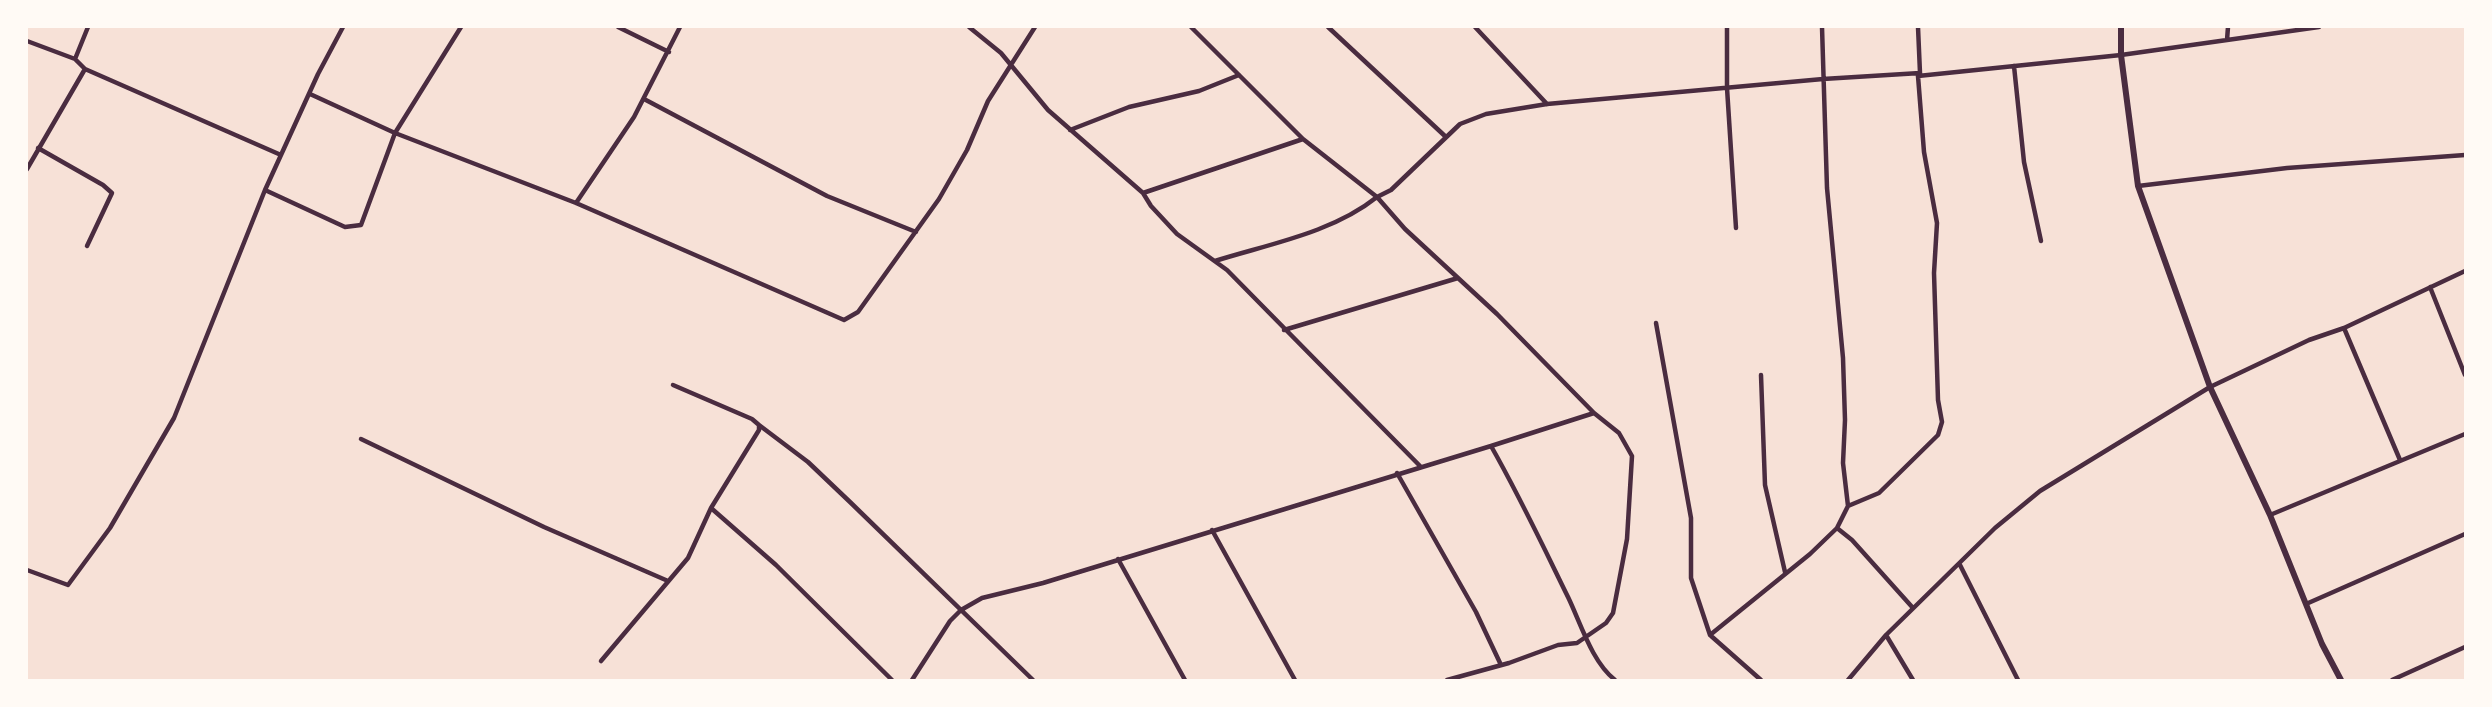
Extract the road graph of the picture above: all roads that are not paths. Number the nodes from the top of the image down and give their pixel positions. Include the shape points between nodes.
1 (88, 27) edge
2 (343, 27) edge
3 (461, 27) edge
4 (618, 27) edge
5 (680, 27) edge
6 (969, 27) edge
7 (1035, 27) edge
8 (1191, 27) edge
9 (1328, 27) edge
10 (1474, 27) edge
11 (1727, 27) edge
12 (1822, 27) edge
13 (1918, 27) edge
14 (2121, 27) edge
15 (2228, 27) edge
16 (2319, 27) edge
17 (2227, 40) junction
18 (27, 41) edge
19 (669, 52) junction
20 (2121, 55) junction
21 (75, 59) junction
22 (1012, 65) junction
23 (2014, 66) junction
24 (85, 69) junction
25 (1919, 74) junction
26 (1239, 75) junction
27 (1823, 79) junction
28 (1727, 88) junction
29 (310, 94) junction
30 (644, 99) junction
31 (1547, 104) junction
32 (1070, 130) junction
33 (395, 133) junction
34 (1446, 137) junction
35 (1303, 139) junction
36 (38, 148) junction
37 (281, 155) junction
38 (2465, 155) edge
39 (27, 169) edge
40 (2138, 186) junction
41 (266, 190) junction
42 (1143, 193) junction
43 (1377, 197) junction
44 (576, 203) junction
45 (1736, 228) dead end
46 (916, 232) junction
47 (2041, 240) dead end
48 (87, 246) dead end
49 (1215, 261) junction
50 (2465, 271) edge
51 (1458, 278) junction
52 (2430, 287) junction
53 (1656, 323) dead end
54 (2344, 328) junction
55 (1284, 330) junction
56 (1761, 375) dead end
57 (2465, 375) edge
58 (673, 385) dead end
59 (2210, 387) junction
60 (1594, 413) junction
61 (759, 425) junction
62 (2465, 434) edge
63 (361, 439) dead end
64 (1491, 446) junction
65 (2400, 460) junction
66 (1421, 466) junction
67 (1397, 473) junction
68 (1848, 506) junction
69 (711, 508) junction
70 (2270, 515) junction
71 (1837, 528) junction
72 (1212, 530) junction
73 (2465, 534) edge
74 (1118, 559) junction
75 (1960, 565) junction
76 (27, 570) edge
77 (1785, 572) junction
78 (668, 581) junction
79 (2307, 604) junction
80 (1913, 608) junction
81 (961, 610) junction
82 (1710, 635) junction
83 (1886, 635) junction
84 (1586, 636) junction
85 (2465, 647) edge
86 (601, 661) dead end
87 (1501, 665) junction
88 (892, 680) edge
89 (912, 680) edge
90 (1033, 680) edge
91 (1185, 680) edge
92 (1295, 680) edge
93 (1447, 680) edge
94 (1616, 680) edge
95 (1761, 680) edge
96 (1848, 680) edge
97 (1913, 680) edge
98 (2018, 680) edge
99 (2340, 680) edge
100 (2392, 680) edge

1 - 21 street
2 - 29 street
3 - 33 street
4 - 19 street
5 - 19 street
6 - 22 street
7 - 22 street
8 - 26 street
9 - 34 street
10 - 31 street
11 - 28 street
12 - 27 street
13 - 25 street
14 - 20 street
15 - 17 street
16 - 17 street
17 - 20 street
18 - 21 street
19 - 30 street
20 - 23 street
20 - 40 street
21 - 24 street
22 - 32 street via 1048,110
22 - 46 street via 988,101 945,189
23 - 25 street
23 - 47 street via 2024,162
24 - 36 street
24 - 37 street
25 - 27 street
25 - 68 street via 1924,152 1937,223 1934,273 1942,422 1934,442 1907,469 1879,492
26 - 32 street via 1199,91 1129,107
26 - 35 street
27 - 28 street
27 - 68 street via 1827,188 1843,358 1843,463
28 - 31 street
28 - 45 street
29 - 33 street
29 - 37 street
30 - 44 street
30 - 46 street via 827,195
31 - 34 street via 1470,118
32 - 42 street
33 - 41 street via 364,218 354,228
33 - 44 street
34 - 43 street via 1391,190
35 - 42 street
35 - 43 street
36 - 39 street
36 - 48 street via 112,193
37 - 41 street
38 - 40 street via 2287,168
40 - 59 street
41 - 76 street via 174,418 110,528 68,585
42 - 49 street via 1177,234
43 - 49 street via 1359,211 1319,228
43 - 51 street
44 - 46 street via 844,320 858,312
49 - 55 street
50 - 52 street
51 - 55 street
51 - 60 street
52 - 54 street
52 - 57 street
53 - 82 street via 1691,518 1690,578
54 - 59 street via 2309,340
54 - 65 street
55 - 66 street
56 - 77 street via 1765,485
58 - 61 street
59 - 70 street
59 - 75 street via 2040,491 1995,528
60 - 64 street
60 - 84 street via 1619,433 1632,456 1632,466 1627,539 1617,601 1606,623
61 - 69 street
61 - 81 street via 808,462
62 - 65 street
63 - 78 street via 544,527
64 - 66 street
64 - 84 street
65 - 70 street
66 - 67 street
67 - 72 street
67 - 87 street via 1476,612
68 - 71 street
69 - 78 street via 688,558
69 - 88 street via 783,571
70 - 79 street
71 - 77 street
71 - 80 street
72 - 74 street
72 - 92 street
73 - 79 street
74 - 81 street via 982,598
74 - 91 street
75 - 80 street
75 - 98 street
77 - 82 street
78 - 86 street
79 - 99 street
80 - 83 street
81 - 89 street
81 - 90 street
82 - 95 street
83 - 96 street
83 - 97 street
84 - 87 street via 1577,643 1558,645
84 - 94 street via 1605,672
85 - 100 street
87 - 93 street

